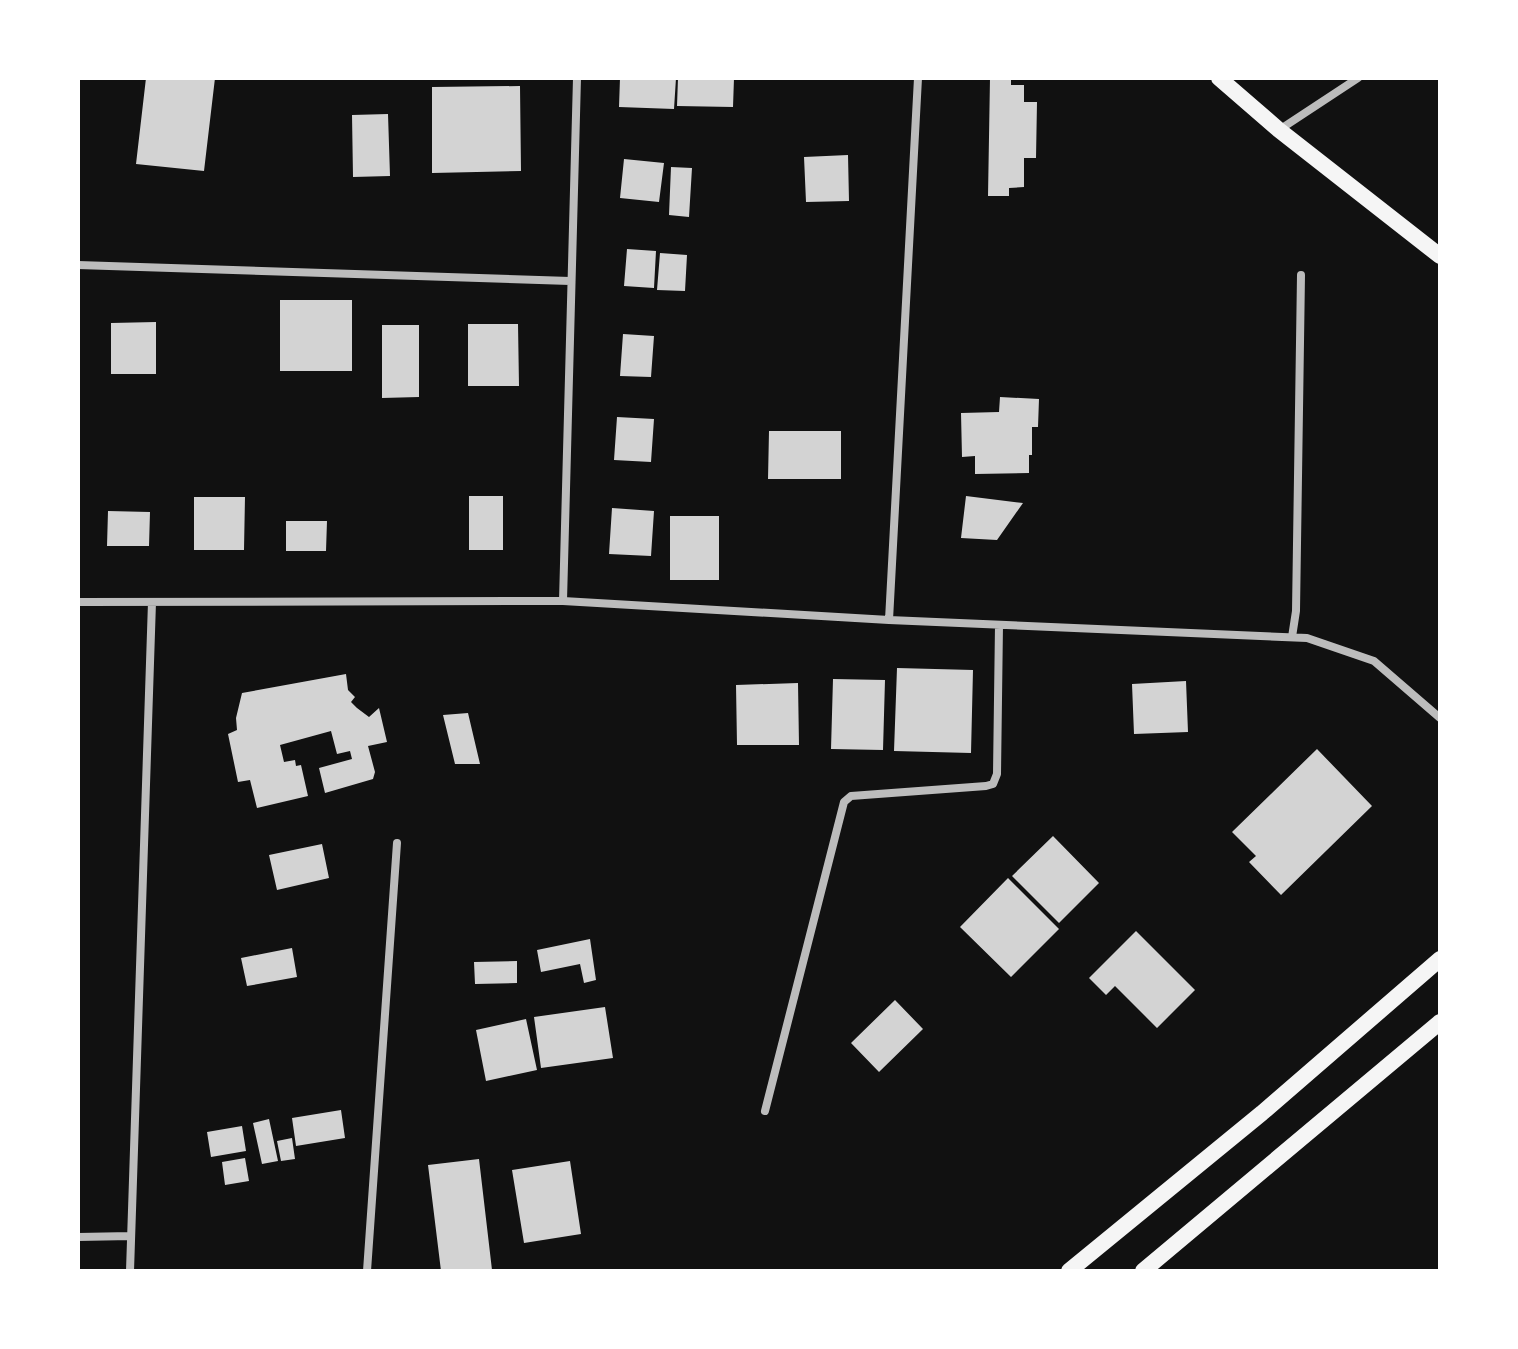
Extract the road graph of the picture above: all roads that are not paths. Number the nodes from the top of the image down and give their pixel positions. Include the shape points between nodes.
1 (577, 78) edge
2 (918, 78) edge
3 (1219, 78) edge
4 (1358, 78) edge
5 (1279, 130) junction
6 (1440, 256) edge
7 (78, 265) edge
8 (1301, 275) dead end
9 (570, 281) junction
10 (563, 601) junction
11 (78, 602) edge
12 (152, 602) junction
13 (889, 620) junction
14 (999, 625) junction
15 (1292, 637) junction
16 (1440, 718) edge
17 (397, 843) dead end
18 (1440, 959) edge
19 (1440, 1022) edge
20 (765, 1111) dead end
21 (131, 1236) junction
22 (78, 1237) edge
23 (130, 1271) edge
24 (367, 1271) edge
25 (1069, 1271) edge
26 (1143, 1271) edge

1 - 9 street
2 - 13 street
3 - 5 main road
4 - 5 street
5 - 6 main road
7 - 9 street
8 - 15 street
9 - 10 street
10 - 12 street
10 - 13 street
11 - 12 street
12 - 21 street
13 - 14 street
14 - 15 street
14 - 20 street via 993,784 851,796 844,802
15 - 16 street via 1374,661
17 - 24 street
18 - 25 main road
19 - 26 main road
21 - 22 street
21 - 23 street

